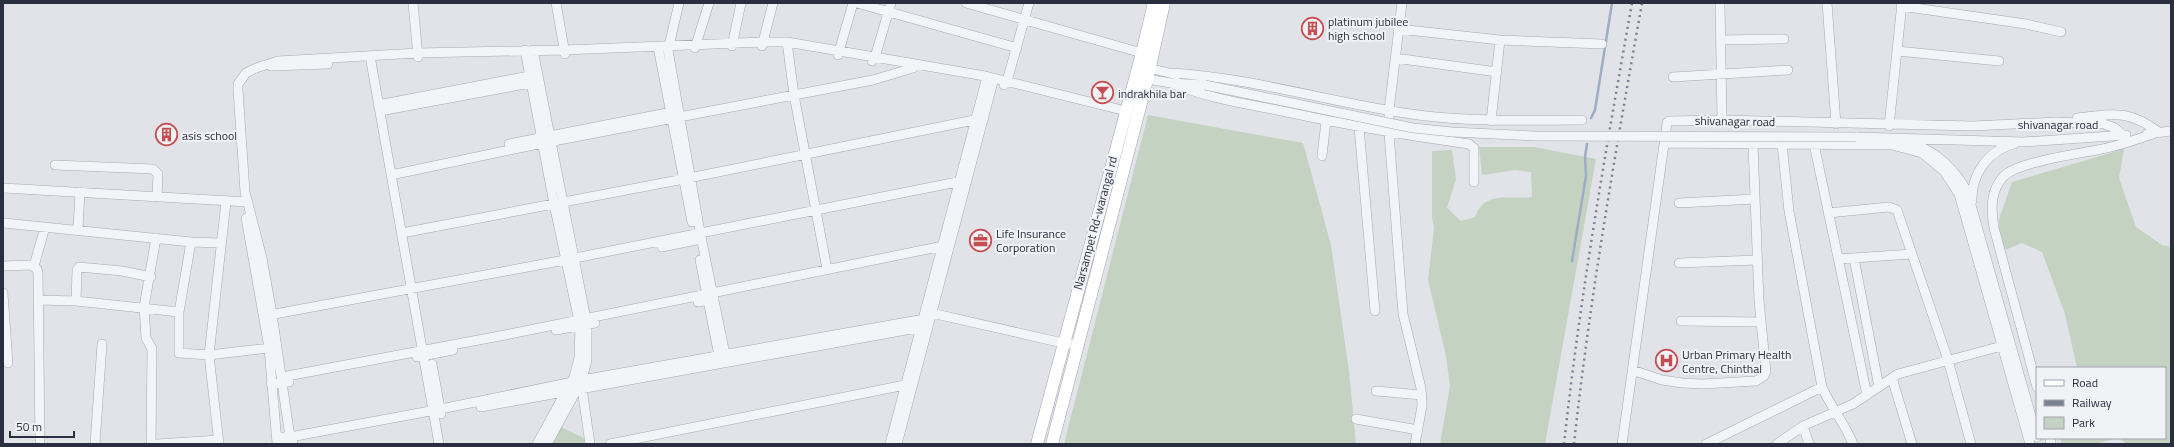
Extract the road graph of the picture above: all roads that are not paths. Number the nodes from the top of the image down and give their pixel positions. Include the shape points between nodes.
1 (413, 3) edge
2 (556, 3) edge
3 (679, 3) edge
4 (709, 3) edge
5 (741, 3) edge
6 (773, 3) edge
7 (852, 3) edge
8 (857, 3) edge
9 (891, 3) edge
10 (966, 3) edge
11 (1029, 3) edge
12 (1154, 3) edge
13 (1164, 3) edge
14 (1402, 3) edge
15 (1720, 3) edge
16 (1827, 3) edge
17 (982, 5) edge
18 (1902, 5) edge
19 (888, 12) junction
20 (1024, 21) junction
21 (1398, 29) junction
22 (2061, 32) dead end
23 (1784, 39) dead end
24 (1500, 40) junction
25 (1721, 40) junction
26 (762, 44) junction
27 (787, 44) junction
28 (1602, 44) dead end
29 (733, 45) junction
30 (696, 47) junction
31 (1016, 48) junction
32 (664, 49) junction
33 (1897, 51) junction
34 (564, 52) junction
35 (529, 53) junction
36 (839, 53) junction
37 (1142, 53) junction
38 (418, 56) junction
39 (1395, 58) junction
40 (372, 59) junction
41 (874, 59) junction
42 (1999, 61) dead end
43 (913, 68) junction
44 (1788, 70) dead end
45 (1497, 72) junction
46 (1143, 73) junction
47 (1172, 73) junction
48 (1720, 74) junction
49 (1673, 77) dead end
50 (990, 79) junction
51 (530, 80) junction
52 (1005, 83) junction
53 (1171, 84) junction
54 (1205, 85) junction
55 (794, 95) junction
56 (381, 107) junction
57 (1389, 110) junction
58 (1125, 113) junction
59 (675, 115) junction
60 (980, 118) junction
61 (1582, 120) dead end
62 (1722, 120) junction
63 (1326, 121) junction
64 (1491, 121) junction
65 (2056, 122) junction
66 (1836, 124) junction
67 (1889, 126) junction
68 (1359, 127) junction
69 (2171, 131) edge
70 (1388, 133) junction
71 (2156, 133) junction
72 (2123, 135) junction
73 (1896, 138) junction
74 (547, 139) junction
75 (2023, 142) junction
76 (1664, 143) junction
77 (1753, 144) junction
78 (1782, 144) junction
79 (1814, 144) junction
80 (805, 153) junction
81 (1322, 156) dead end
82 (55, 165) dead end
83 (393, 173) junction
84 (686, 176) junction
85 (962, 181) junction
86 (1474, 182) dead end
87 (3, 188) edge
88 (80, 192) junction
89 (157, 197) junction
90 (1755, 199) junction
91 (558, 200) junction
92 (226, 202) junction
93 (246, 202) junction
94 (1679, 204) dead end
95 (1973, 208) junction
96 (815, 211) junction
97 (1828, 213) junction
98 (4, 223) dead end
99 (45, 227) junction
100 (78, 230) junction
101 (405, 231) junction
102 (697, 235) junction
103 (156, 238) junction
104 (191, 242) junction
105 (220, 243) junction
106 (945, 246) junction
107 (1912, 254) junction
108 (1854, 258) junction
109 (1838, 259) junction
110 (1757, 260) junction
111 (570, 262) junction
112 (1679, 263) dead end
113 (3, 266) edge
114 (34, 266) junction
115 (827, 269) junction
116 (151, 277) junction
117 (415, 290) junction
118 (3, 293) edge
119 (710, 296) junction
120 (38, 300) junction
121 (76, 301) junction
122 (144, 307) junction
123 (1375, 311) dead end
124 (179, 312) junction
125 (268, 318) junction
126 (926, 319) junction
127 (1681, 321) dead end
128 (583, 322) junction
129 (1761, 322) junction
130 (1064, 343) junction
131 (102, 344) dead end
132 (1079, 345) junction
133 (2002, 346) junction
134 (268, 348) junction
135 (427, 352) junction
136 (209, 355) junction
137 (723, 359) junction
138 (1948, 360) junction
139 (8, 363) dead end
140 (1632, 370) junction
141 (1892, 378) junction
142 (283, 380) junction
143 (571, 382) junction
144 (2036, 383) edge
145 (271, 384) junction
146 (581, 385) junction
147 (905, 385) junction
148 (1822, 387) junction
149 (1879, 387) junction
150 (566, 391) junction
151 (1376, 391) dead end
152 (1422, 395) junction
153 (1867, 395) junction
154 (1834, 411) junction
155 (437, 413) junction
156 (1356, 419) dead end
157 (1803, 426) junction
158 (1418, 430) junction
159 (2036, 433) edge
160 (277, 441) edge
161 (290, 441) edge
162 (219, 442) edge
163 (40, 444) edge
164 (95, 444) edge
165 (151, 444) edge
166 (157, 444) edge
167 (439, 444) edge
168 (537, 444) edge
169 (547, 444) edge
170 (590, 444) edge
171 (610, 444) edge
172 (890, 444) edge
173 (897, 444) edge
174 (1037, 444) edge
175 (1052, 444) edge
176 (1415, 444) edge
177 (1622, 444) edge
178 (1627, 444) edge
179 (1706, 444) edge
180 (1777, 444) edge
181 (1809, 444) edge
182 (1853, 444) edge
183 (1912, 444) edge
184 (1971, 444) edge
185 (2030, 444) edge

1 - 38 street
2 - 34 street
3 - 32 street
4 - 30 street
5 - 29 street
6 - 26 street
7 - 36 street
8 - 19 street
9 - 19 street
10 - 17 street
11 - 20 street
12 - 37 main road, Narsampet Rd-warangal rd
13 - 46 main road, Narsampet Rd-warangal rd
14 - 21 street
15 - 25 street
16 - 66 street
17 - 20 street
18 - 22 street via 2026,24
18 - 33 street
19 - 31 street
19 - 41 street
20 - 31 street
20 - 37 street
21 - 24 street
21 - 39 street
23 - 25 street
24 - 28 street
24 - 45 street
25 - 48 street
26 - 27 street
26 - 29 street
27 - 36 street
27 - 55 street
29 - 30 street
30 - 32 street
31 - 52 street
32 - 34 street
32 - 59 street
33 - 42 street
33 - 67 street
34 - 35 street
35 - 38 street
35 - 51 street
35 - 74 street
36 - 41 street
37 - 46 main road, Narsampet Rd-warangal rd
38 - 40 street
39 - 45 street
39 - 57 street
40 - 56 street
40 - 93 street via 278,67 264,65 246,73 238,84
41 - 43 street
41 - 50 street
43 - 50 street
43 - 55 street via 874,80
44 - 48 street
45 - 64 street
46 - 47 street
46 - 53 street
46 - 58 main road, Narsampet Rd-warangal rd
46 - 132 main road, Narsampet Rd-warangal rd
47 - 54 street
47 - 57 street via 1210,77
48 - 49 street
48 - 62 street
50 - 52 street
50 - 60 street
51 - 56 street
51 - 74 street
52 - 58 street
53 - 54 street
53 - 63 street via 1203,95
54 - 73 street, bridge via 1413,128 1452,132 1535,136
55 - 59 street
55 - 80 street
56 - 83 street
57 - 64 street
57 - 70 street
58 - 130 main road, Narsampet Rd-warangal rd
59 - 74 street
59 - 84 street
60 - 80 street
60 - 85 street
61 - 64 street
62 - 66 street, shivanagar road
62 - 76 street, shivanagar road via 1669,121
63 - 68 street
63 - 81 street
65 - 67 street, shivanagar road via 1973,126
65 - 71 street via 2128,115
65 - 72 street, shivanagar road via 2104,124 2115,128
66 - 67 street, shivanagar road
68 - 70 street
68 - 123 street
69 - 71 street
70 - 86 street via 1473,145
70 - 152 street via 1404,314 1419,372
71 - 72 street
71 - 144 street via 2120,145 2032,164 2006,174 1998,185 1991,208 1994,228
72 - 75 street
73 - 75 street
73 - 95 street via 1914,142 1945,161 1958,175
74 - 83 street
74 - 91 street
75 - 95 street via 2001,149 1983,164 1972,192
76 - 77 street
76 - 140 street, shivanagar road
77 - 78 street
77 - 90 street
78 - 79 street
78 - 148 street via 1789,211
79 - 97 street
79 - 133 street via 1892,145 1922,153 1944,171 1959,194
80 - 84 street
80 - 96 street
82 - 89 street via 153,169 158,174
83 - 101 street
84 - 91 street
84 - 102 street
85 - 96 street
85 - 106 street
87 - 88 street
88 - 89 street
88 - 100 street
89 - 92 street
90 - 94 street
90 - 110 street
91 - 101 street
91 - 111 street
92 - 93 street
92 - 105 street
93 - 125 street
95 - 159 street
96 - 102 street
96 - 115 street
97 - 107 street via 1894,207 1900,215
97 - 109 street
98 - 99 street
99 - 100 street
99 - 114 street
100 - 103 street
101 - 117 street
102 - 111 street
102 - 119 street
103 - 104 street
103 - 116 street
104 - 105 street
104 - 124 street
105 - 136 street
106 - 115 street
106 - 126 street
107 - 108 street
107 - 138 street
108 - 109 street
108 - 149 street
109 - 153 street
110 - 112 street
110 - 129 street
111 - 117 street
111 - 128 street
113 - 114 street
114 - 120 street via 38,273
115 - 119 street
116 - 121 street via 79,267 76,270
116 - 122 street
117 - 125 street
117 - 135 street
118 - 139 street
119 - 128 street
119 - 137 street
120 - 121 street
120 - 163 street
121 - 122 street
122 - 124 street
122 - 165 street via 146,338 152,349
124 - 136 street via 179,353
125 - 134 street
125 - 142 street
126 - 130 street
126 - 137 street
126 - 147 street
126 - 173 street
127 - 129 street
128 - 135 street
128 - 143 street via 578,358
128 - 146 street via 587,360
129 - 140 street via 1766,372 1756,381 1682,383 1662,380
130 - 132 street
130 - 174 main road, Narsampet Rd-warangal rd
131 - 164 street
132 - 175 main road, Narsampet Rd-warangal rd
133 - 138 street
133 - 185 street
134 - 136 street
134 - 145 street
135 - 142 street
135 - 155 street
136 - 162 street
137 - 146 street
138 - 141 street
138 - 184 street
140 - 177 street, shivanagar road
141 - 149 street
141 - 183 street
142 - 145 street
142 - 161 street
143 - 146 street
143 - 150 street
143 - 155 street
145 - 160 street
146 - 150 street
146 - 169 street
146 - 170 street
147 - 171 street
147 - 172 street
148 - 154 street
148 - 179 street
149 - 153 street
150 - 155 street
150 - 168 street
151 - 152 street
152 - 158 street
153 - 154 street
154 - 157 street
154 - 182 street via 1843,420
155 - 161 street
155 - 167 street
156 - 158 street
157 - 180 street
157 - 181 street
158 - 176 street
160 - 161 street
162 - 166 street
177 - 178 street

